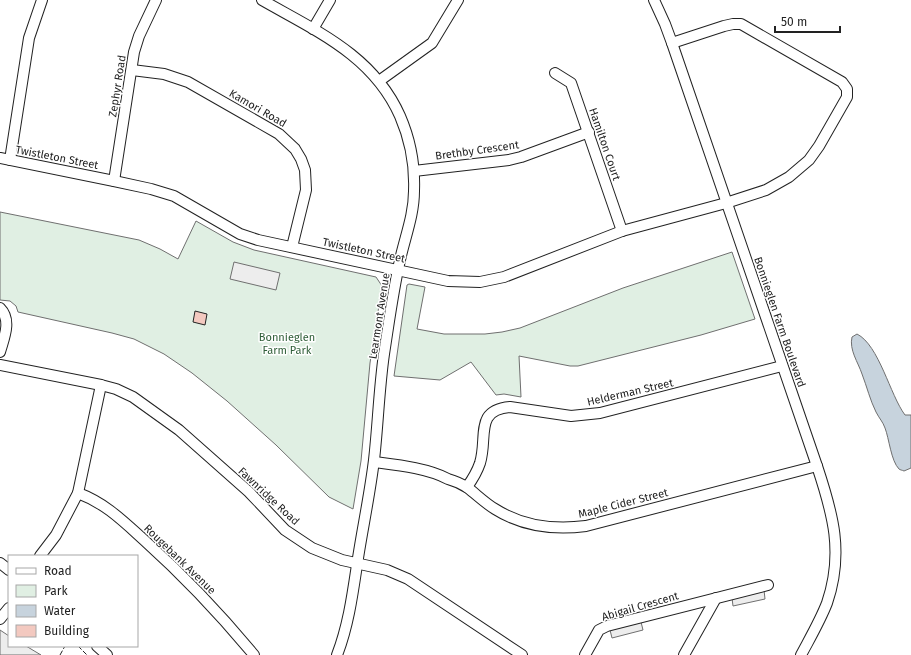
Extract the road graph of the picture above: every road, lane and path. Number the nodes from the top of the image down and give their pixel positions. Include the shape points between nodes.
1 (42, 0) edge
2 (156, 0) edge
3 (262, 0) edge
4 (330, 0) edge
5 (458, 0) edge
6 (654, 0) edge
7 (313, 29) junction
8 (672, 43) junction
9 (132, 70) junction
10 (556, 73) dead end
11 (379, 81) junction
12 (589, 132) junction
13 (5, 159) edge
14 (414, 171) junction
15 (114, 180) junction
16 (726, 203) junction
17 (622, 231) junction
18 (292, 247) junction
19 (398, 270) junction
20 (3, 312) edge
21 (0, 352) edge
22 (0, 365) edge
23 (782, 366) junction
24 (101, 385) junction
25 (374, 462) junction
26 (817, 466) junction
27 (467, 487) junction
28 (78, 493) junction
29 (41, 555) edge
30 (0, 563) edge
31 (357, 564) junction
32 (8, 569) edge
33 (768, 585) dead end
34 (716, 598) junction
35 (8, 609) edge
36 (0, 619) edge
37 (98, 647) edge
38 (107, 655) edge
39 (254, 655) edge
40 (337, 655) edge
41 (522, 655) edge
42 (585, 655) edge
43 (684, 655) edge
44 (801, 655) edge

1 - 13 street via 29,38
2 - 9 street, Zephyr Road via 139,36
3 - 7 street, Learmont Avenue
4 - 7 street
5 - 11 street via 432,43
6 - 8 street, Bonnieglen Farm Boulevard
7 - 11 street, Learmont Avenue via 351,53
8 - 16 street, Bonnieglen Farm Boulevard
8 - 16 street, Twistleton Street via 724,26 741,24 833,76 847,89 847,97 819,146 799,170 778,185
9 - 15 street, Zephyr Road
9 - 18 street, Kamori Road via 164,74 188,82 279,134 295,149 305,170 306,190
10 - 12 street, Hamilton Court via 571,83
11 - 14 street, Learmont Avenue via 393,102 405,128
12 - 14 street, Brethby Crescent via 509,160
12 - 17 street, Hamilton Court
13 - 15 street, Twistleton Street
14 - 19 street, Learmont Avenue via 413,206
15 - 18 street, Twistleton Street via 174,196 240,234
16 - 17 street, Twistleton Street
16 - 23 street, Bonnieglen Farm Boulevard
17 - 19 street, Twistleton Street via 521,272 491,280 448,281
18 - 19 street, Twistleton Street
19 - 25 street, Learmont Avenue via 384,356
20 - 21 street via 6,326
22 - 24 street, Fawnridge Road
23 - 26 street, Bonnieglen Farm Boulevard
23 - 27 street, Helderman Street via 592,414 571,416 510,407 501,408 486,418 481,461
24 - 28 street
24 - 31 street, Fawnridge Road via 133,397 179,430 249,492 285,530 312,548
25 - 27 street, Maple Cider Street via 414,468 446,477
25 - 31 street, Learmont Avenue
26 - 27 street, Maple Cider Street via 574,528 550,527 517,520 495,509
26 - 44 street, Bonnieglen Farm Boulevard via 830,505 835,544 834,569 827,602
28 - 29 street via 56,535
28 - 39 street, Rougebank Avenue via 97,501 155,550 187,580
30 - 32 street
31 - 40 street, Learmont Avenue via 348,617
31 - 41 street, Fawnridge Road via 386,570 408,579
33 - 34 street, Abigail Crescent
34 - 42 street, Abigail Crescent via 607,626 599,630
34 - 43 street
35 - 36 street
37 - 38 street

